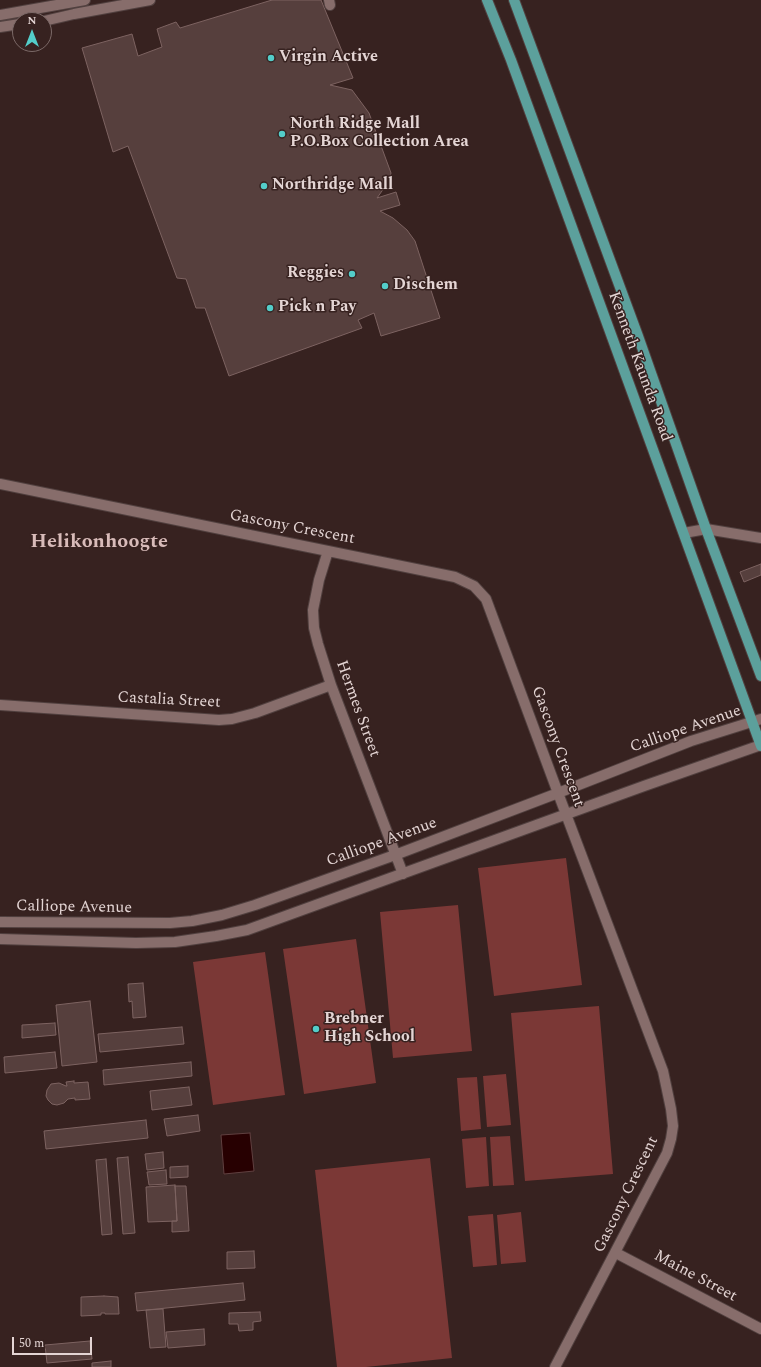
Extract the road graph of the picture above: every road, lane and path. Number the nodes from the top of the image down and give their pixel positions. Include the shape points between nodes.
1 (85, 0) edge
2 (150, 0) edge
3 (487, 0) edge
4 (514, 0) edge
5 (72, 1) edge
6 (52, 3) edge
7 (74, 14) junction
8 (0, 15) edge
9 (52, 19) edge
10 (12, 25) edge
11 (0, 27) edge
12 (0, 484) edge
13 (706, 529) junction
14 (684, 533) junction
15 (761, 538) edge
16 (328, 551) junction
17 (761, 676) edge
18 (332, 685) junction
19 (0, 705) edge
20 (757, 721) edge
21 (761, 746) edge
22 (558, 793) junction
23 (566, 814) junction
24 (395, 855) junction
25 (403, 874) junction
26 (0, 922) edge
27 (0, 940) edge
28 (616, 1252) junction
29 (761, 1329) edge
30 (555, 1367) edge

1 - 5 street
2 - 7 street
3 - 14 main road, Kenneth Kaunda Road
4 - 13 main road, Kenneth Kaunda Road
5 - 6 street
5 - 7 street
6 - 8 street
7 - 9 street
10 - 11 street
12 - 16 street, Gascony Crescent
13 - 14 street
13 - 15 street
13 - 17 main road, Kenneth Kaunda Road
14 - 20 main road, Kenneth Kaunda Road
16 - 18 street, Hermes Street via 318,580 313,610 318,644
16 - 22 street, Gascony Crescent via 455,577 474,586 480,592 492,612
18 - 19 street, Castalia Street via 243,717 219,720
18 - 24 street, Hermes Street
20 - 21 main road, Kenneth Kaunda Road
20 - 22 street, Calliope Avenue via 691,741
21 - 23 street, Calliope Avenue
22 - 23 street, Gascony Crescent
22 - 24 street, Calliope Avenue
23 - 25 street, Calliope Avenue
23 - 28 street, Gascony Crescent via 663,1072 673,1126 667,1153
24 - 25 street, Hermes Street
24 - 26 street, Calliope Avenue via 255,905 192,921
25 - 27 street, Calliope Avenue via 247,930 216,936 175,942 136,943
28 - 29 street, Maine Street
28 - 30 street, Gascony Crescent

